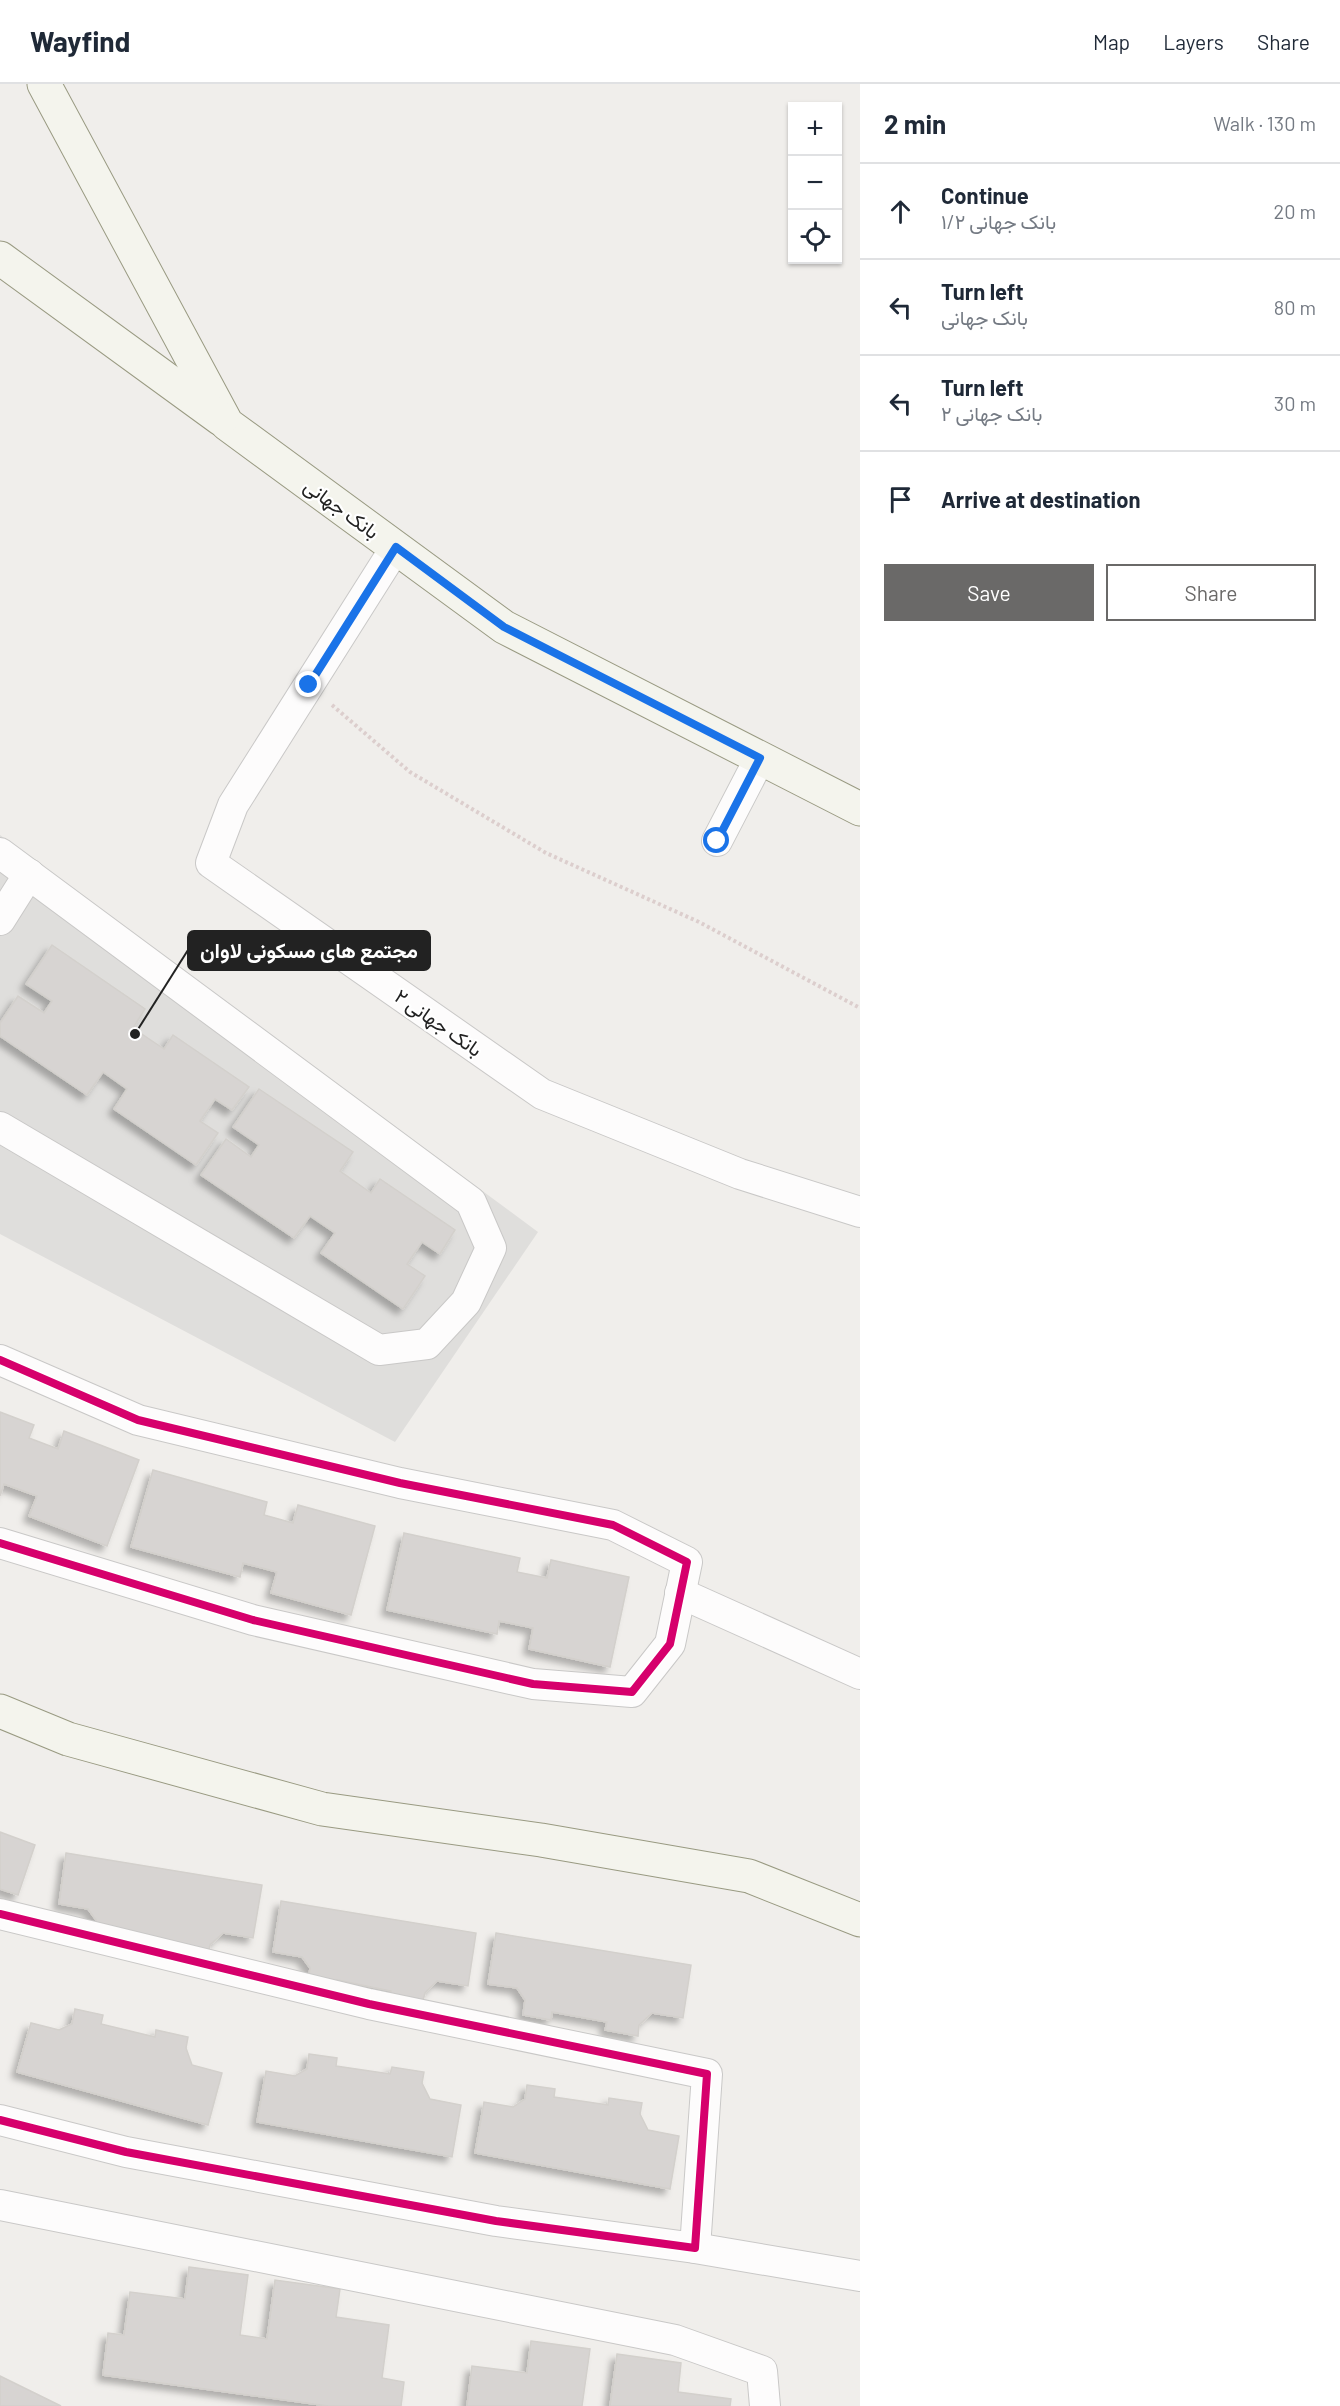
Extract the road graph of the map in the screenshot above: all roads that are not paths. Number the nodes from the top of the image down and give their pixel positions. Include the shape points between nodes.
1 (44, 84) edge
2 (0, 258) edge
3 (227, 424) junction
4 (396, 547) junction
5 (760, 758) junction
6 (860, 808) edge
7 (717, 841) dead end
8 (0, 853) edge
9 (29, 874) junction
10 (0, 920) edge
11 (0, 1126) edge
12 (860, 1212) edge
13 (0, 1360) edge
14 (0, 1544) edge
15 (680, 1593) junction
16 (860, 1674) edge
17 (0, 1711) edge
18 (0, 1914) edge
19 (860, 1920) edge
20 (0, 2120) edge
21 (0, 2205) edge
22 (695, 2248) junction
23 (860, 2276) edge
24 (765, 2406) edge

1 - 3 street, بانک جهانی
2 - 3 street
3 - 4 street, بانک جهانی
4 - 5 street, بانک جهانی via 504,627
4 - 12 street, بانک جهانی ۲ via 233,805 211,863 542,1094 740,1174
5 - 6 street, بانک جهانی
5 - 7 street
8 - 9 street
9 - 10 street
9 - 11 street via 471,1202 491,1248 466,1302 427,1344 379,1350
13 - 15 street via 138,1420 400,1483 613,1526 687,1562
14 - 15 street via 253,1620 532,1684 632,1692 670,1644
15 - 16 street
17 - 19 street via 68,1739 322,1809 541,1840 749,1876
18 - 22 street via 369,2004 706,2074
20 - 22 street via 126,2152 496,2221
21 - 24 street via 675,2340 762,2371
22 - 23 street

